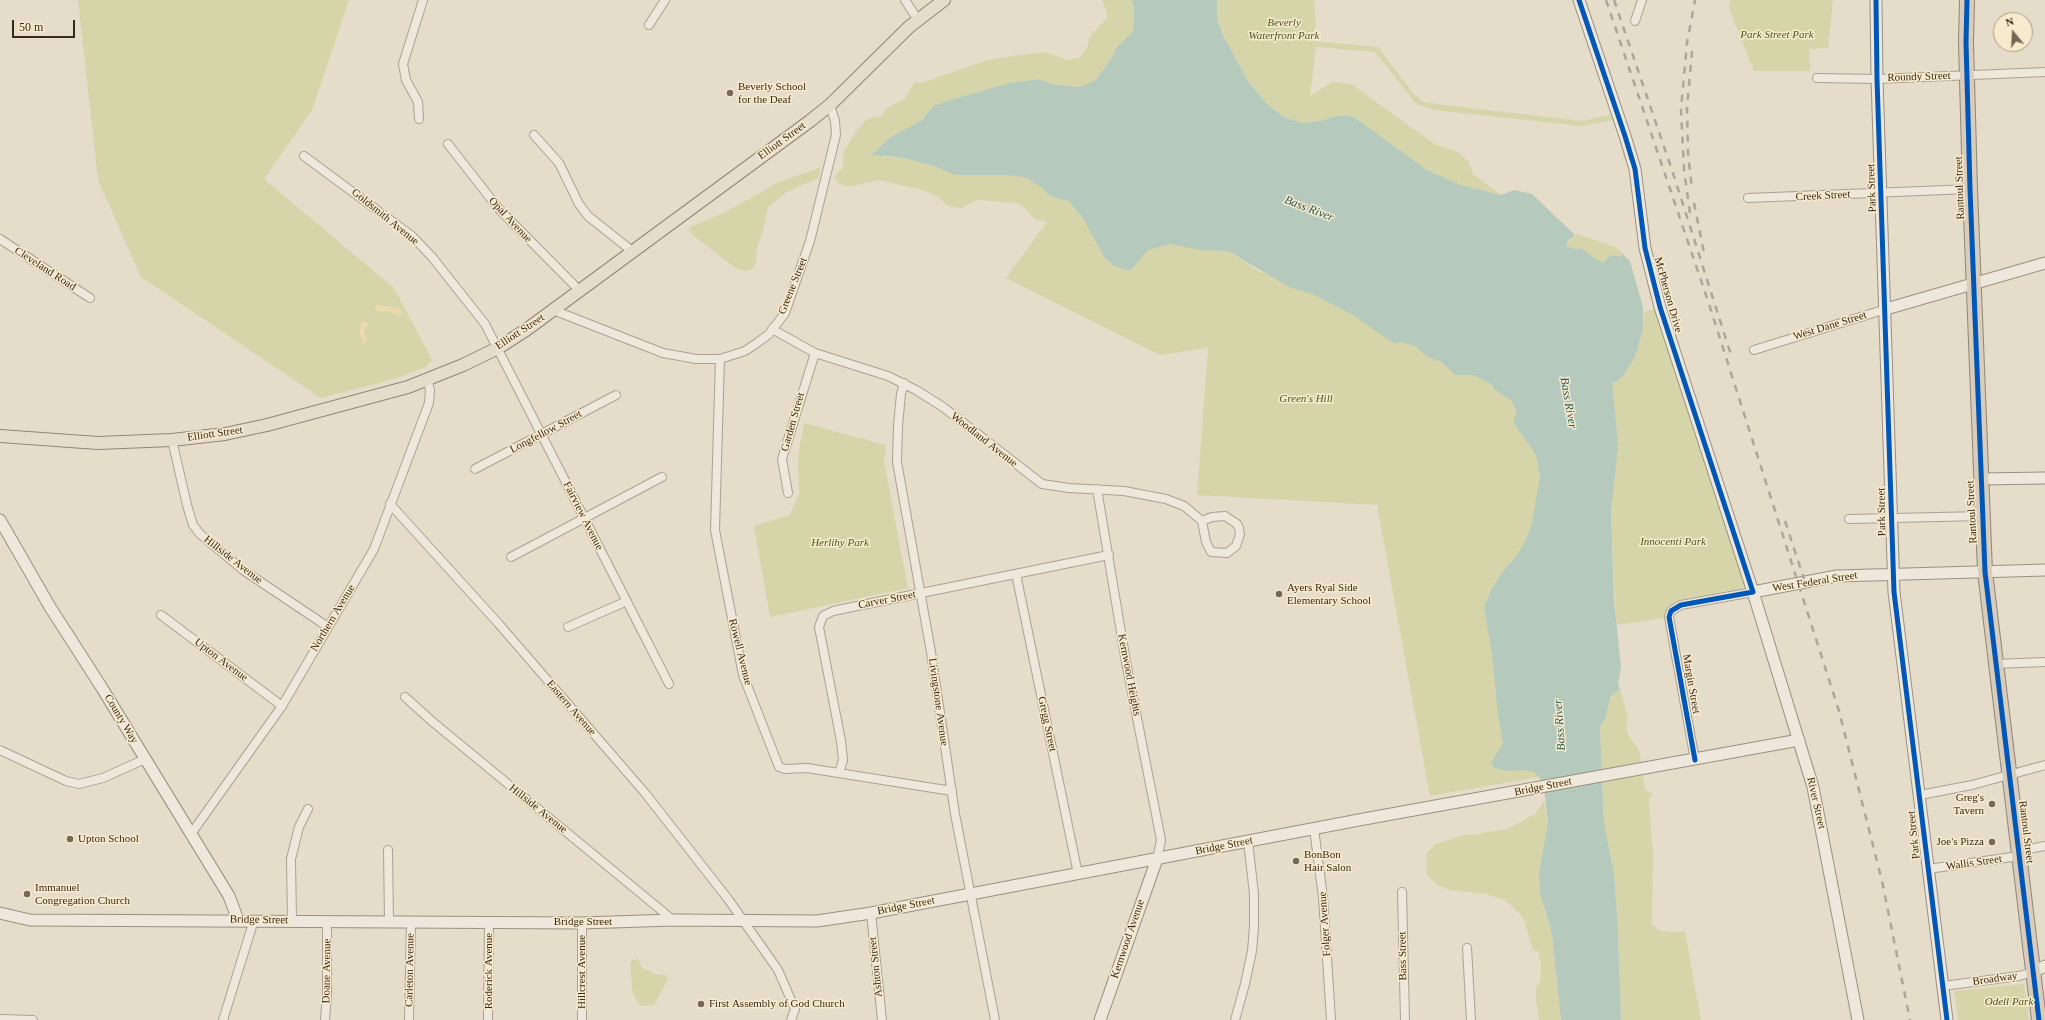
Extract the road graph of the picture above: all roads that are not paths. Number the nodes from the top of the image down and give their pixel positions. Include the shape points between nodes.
1 (423, 0) edge
2 (665, 0) edge
3 (905, 0) edge
4 (944, 0) edge
5 (1579, 0) edge
6 (1642, 0) edge
7 (1876, 0) edge
8 (1967, 0) edge
9 (918, 20) junction
10 (1635, 21) dead end
11 (649, 25) dead end
12 (2045, 72) edge
13 (1966, 75) junction
14 (1817, 78) dead end
15 (1877, 79) junction
16 (830, 105) junction
17 (419, 119) dead end
18 (534, 135) dead end
19 (448, 144) dead end
20 (304, 156) dead end
21 (1970, 189) junction
22 (1882, 193) junction
23 (1748, 198) dead end
24 (0, 239) edge
25 (632, 251) junction
26 (2045, 263) edge
27 (1974, 284) junction
28 (579, 290) junction
29 (90, 298) dead end
30 (1886, 309) junction
31 (553, 310) junction
32 (772, 329) junction
33 (498, 348) junction
34 (1754, 350) dead end
35 (815, 353) junction
36 (720, 359) junction
37 (428, 381) junction
38 (904, 383) junction
39 (616, 395) dead end
40 (541, 435) junction
41 (0, 436) edge
42 (172, 440) junction
43 (475, 469) dead end
44 (662, 477) dead end
45 (2045, 478) edge
46 (1981, 479) junction
47 (1096, 490) junction
48 (788, 494) dead end
49 (390, 504) junction
50 (1983, 516) junction
51 (584, 518) junction
52 (1893, 518) junction
53 (1849, 519) dead end
54 (0, 520) edge
55 (1202, 521) junction
56 (1109, 556) junction
57 (511, 557) dead end
58 (2045, 570) edge
59 (1985, 572) junction
60 (1016, 574) junction
61 (1894, 575) junction
62 (1753, 592) junction
63 (920, 593) junction
64 (627, 601) junction
65 (1671, 611) joint
66 (161, 615) dead end
67 (328, 626) junction
68 (568, 628) dead end
69 (2045, 662) edge
70 (1995, 664) junction
71 (670, 684) dead end
72 (405, 697) dead end
73 (282, 706) junction
74 (1799, 740) junction
75 (0, 750) edge
76 (145, 759) junction
77 (1695, 760) junction
78 (2045, 766) edge
79 (839, 773) junction
80 (2009, 776) junction
81 (952, 791) junction
82 (1920, 795) junction
83 (308, 809) dead end
84 (1314, 829) junction
85 (191, 834) junction
86 (1248, 842) junction
87 (2045, 846) edge
88 (388, 850) dead end
89 (2018, 854) junction
90 (1157, 859) junction
91 (1928, 869) junction
92 (1078, 874) junction
93 (1402, 892) dead end
94 (972, 894) junction
95 (0, 913) edge
96 (871, 913) junction
97 (238, 920) junction
98 (254, 920) junction
99 (673, 920) junction
100 (292, 921) junction
101 (327, 921) junction
102 (389, 921) junction
103 (411, 921) junction
104 (489, 921) junction
105 (743, 921) junction
106 (582, 923) junction
107 (1467, 948) dead end
108 (2039, 969) edge
109 (1943, 986) junction
110 (0, 1019) edge
111 (33, 1020) edge
112 (223, 1020) edge
113 (325, 1020) edge
114 (409, 1020) edge
115 (488, 1020) edge
116 (582, 1020) edge
117 (791, 1020) edge
118 (882, 1020) edge
119 (995, 1020) edge
120 (1100, 1020) edge
121 (1235, 1020) edge
122 (1331, 1020) edge
123 (1405, 1020) edge
124 (1471, 1020) edge
125 (1858, 1020) edge
126 (1947, 1020) edge
127 (2039, 1020) edge

1 - 17 street via 404,64 406,80 418,102
2 - 11 street
3 - 9 street
4 - 9 main road, Elliott Street
5 - 62 street, McPherson Drive via 1635,169 1645,248 1660,307
6 - 10 street
7 - 15 street, Park Street
8 - 13 highway, Rantoul Street
9 - 16 main road, Elliott Street
12 - 13 street, Roundy Street
13 - 15 street, Roundy Street
13 - 21 highway, Rantoul Street
14 - 15 street, Roundy Street
15 - 22 street, Park Street
16 - 25 main road, Elliott Street
16 - 32 street, Greene Street via 836,135 816,215 801,268 784,313
18 - 25 street via 559,163 578,204 588,216
19 - 28 street, Opal Avenue via 498,208
20 - 33 street, Goldsmith Avenue via 363,197 412,236 485,324
21 - 22 street, Creek Street
21 - 27 highway, Rantoul Street
22 - 23 street, Creek Street
22 - 30 street, Park Street
24 - 29 street, Cleveland Road
25 - 28 main road, Elliott Street
26 - 27 street, West Dane Street
27 - 30 street, West Dane Street
27 - 46 highway, Rantoul Street
28 - 31 main road, Elliott Street
30 - 34 street, West Dane Street
30 - 52 street, Park Street
31 - 33 main road, Elliott Street
31 - 36 street, Greene Street via 663,353 696,359
32 - 35 street, Woodland Avenue
32 - 36 street, Greene Street via 744,351
33 - 37 main road, Elliott Street
33 - 40 street, Fairview Avenue
35 - 38 street, Woodland Avenue
35 - 48 street, Garden Street via 782,459
36 - 79 street, Rowell Avenue via 715,530 743,675 779,767
37 - 42 main road, Elliott Street via 245,431
37 - 49 street, Northern Avenue via 429,403
38 - 47 street, Woodland Avenue via 943,408 1042,484
38 - 63 street, Livingstone Avenue via 898,426 897,462
39 - 40 street, Longfellow Street
40 - 43 street, Longfellow Street
40 - 51 street, Fairview Avenue
41 - 42 main road, Elliott Street via 98,443
42 - 67 street, Hillside Avenue via 187,505 193,525 200,534 243,570
44 - 51 street
45 - 46 street
46 - 50 highway, Rantoul Street
47 - 55 street, Woodland Avenue via 1166,498 1184,506
47 - 56 street, Kernwood Heights
49 - 67 street, Northern Avenue via 374,549
49 - 105 street, Eastern Avenue via 498,622 645,793
50 - 52 street
50 - 59 highway, Rantoul Street
51 - 57 street
51 - 64 street, Fairview Avenue
52 - 53 street
52 - 61 street, Park Street
54 - 76 street, County Way via 50,607
55 - 55 street via 1225,516 1232,520 1240,532 1236,546 1227,553 1211,552 1206,542
56 - 60 street, Carver Street
56 - 90 street, Kernwood Heights via 1126,662 1161,840
58 - 59 street, West Federal Street
59 - 61 street, West Federal Street
59 - 70 highway, Rantoul Street
60 - 63 street, Carver Street
60 - 92 street, Gregg Street
61 - 62 street, West Federal Street via 1837,576
61 - 82 street, Park Street
62 - 65 street, West Federal Street via 1681,605
62 - 74 street, River Street
63 - 79 street, Carver Street via 833,611 823,616 820,621 820,638 841,741 842,760
63 - 81 street, Livingstone Avenue
64 - 68 street
64 - 71 street, Fairview Avenue
65 - 77 street, Margin Street via 1670,622
66 - 73 street, Upton Avenue
67 - 73 street, Northern Avenue
69 - 70 street
70 - 80 highway, Rantoul Street
72 - 99 street, Hillside Avenue via 434,724
73 - 85 street, Northern Avenue
74 - 77 street, Bridge Street
74 - 125 street, River Street via 1817,805
75 - 76 street via 79,784 103,778
76 - 85 street, County Way
77 - 84 street, Bridge Street
78 - 80 street
79 - 81 street, Rowell Avenue
80 - 82 street
80 - 89 highway, Rantoul Street
81 - 94 street, Livingstone Avenue
82 - 91 street, Park Street
83 - 100 street via 298,827 291,859
84 - 86 street, Bridge Street
84 - 122 street, Folger Avenue via 1323,897
85 - 97 street, County Way via 229,896
86 - 90 street, Bridge Street
86 - 121 street via 1254,894 1254,927 1252,951
87 - 89 street, Wallis Street
88 - 102 street
89 - 91 street, Wallis Street
89 - 108 highway, Rantoul Street
90 - 92 street, Bridge Street
90 - 120 street, Kernwood Avenue
91 - 109 street, Park Street
92 - 94 street, Bridge Street
93 - 123 street, Bass Street
94 - 96 street, Bridge Street
94 - 119 street, Livingstone Avenue
95 - 97 street, Bridge Street via 30,920
96 - 105 street, Bridge Street via 817,921
96 - 118 street, Ashton Street
97 - 98 street, Bridge Street
98 - 100 street, Bridge Street
98 - 112 street
99 - 105 street, Bridge Street
99 - 106 street, Bridge Street
100 - 101 street, Bridge Street
101 - 102 street, Bridge Street
101 - 113 street, Doane Avenue
102 - 103 street, Bridge Street
103 - 104 street, Bridge Street
103 - 114 street, Carleton Avenue
104 - 106 street, Bridge Street
104 - 115 street, Roderick Avenue
105 - 117 street, Eastern Avenue via 781,978 795,1008
106 - 116 street, Hillcrest Avenue
107 - 124 street
108 - 109 street, Broadway via 2019,976
108 - 127 highway, Rantoul Street
109 - 126 street, Park Street
110 - 111 street

